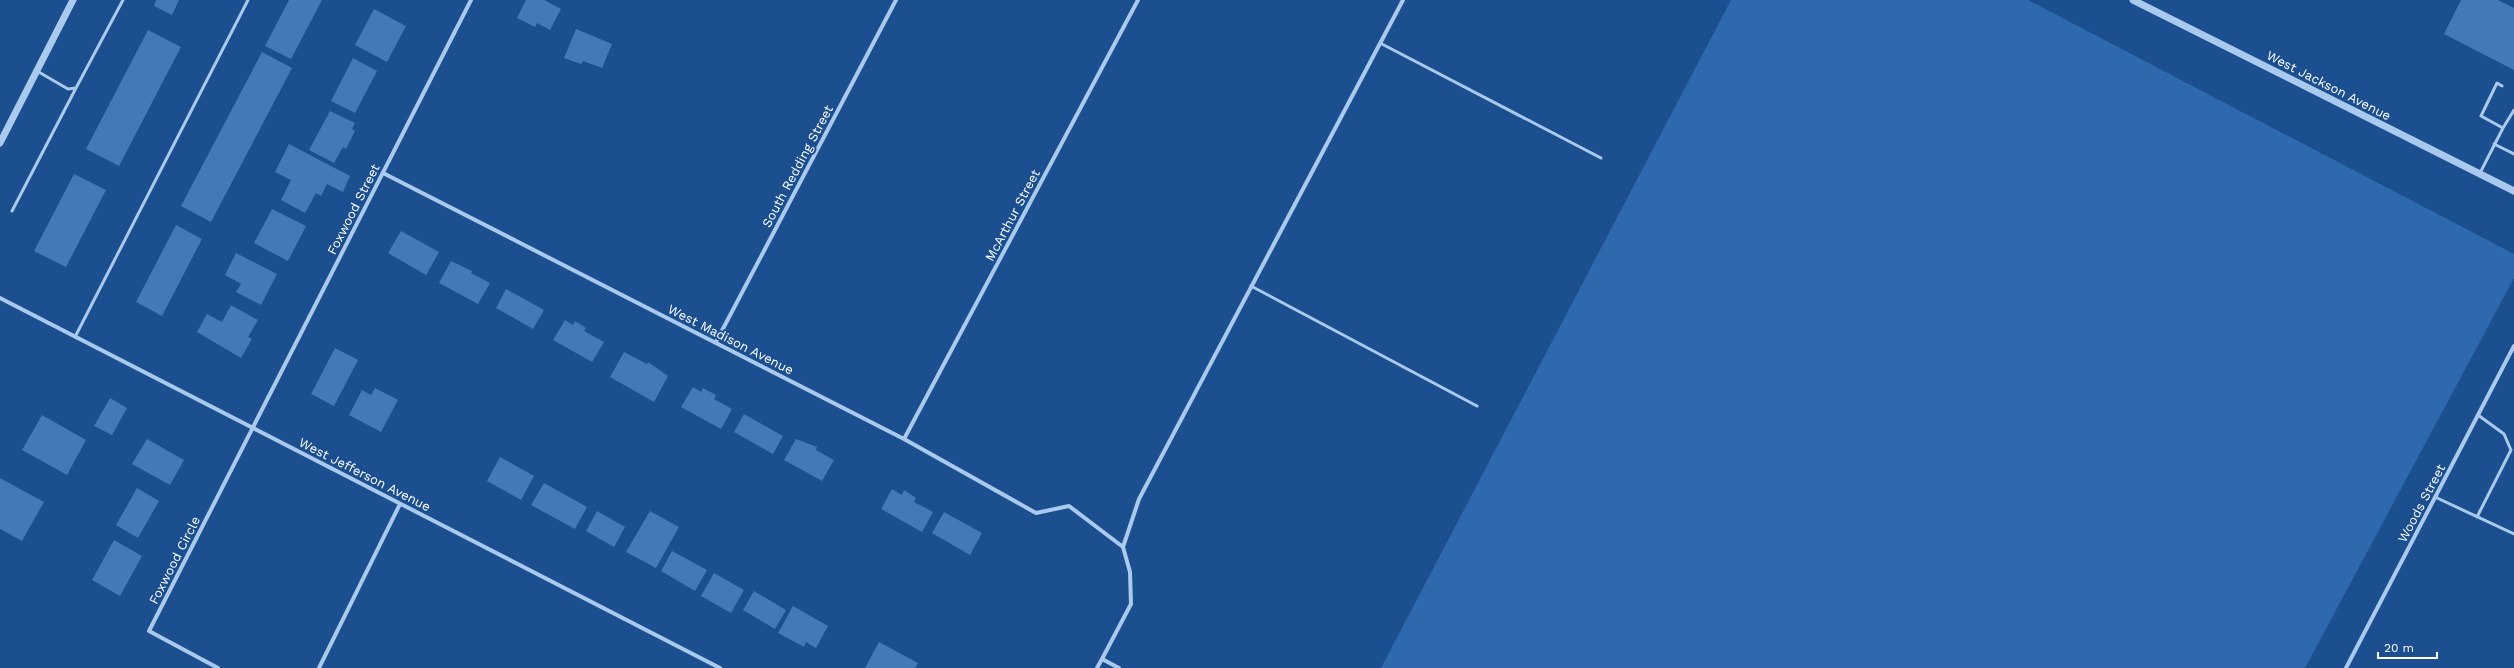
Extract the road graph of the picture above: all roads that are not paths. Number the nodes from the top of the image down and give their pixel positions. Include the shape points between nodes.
1 (73, 0) edge
2 (123, 0) edge
3 (248, 0) edge
4 (471, 0) edge
5 (896, 0) edge
6 (1138, 0) edge
7 (1403, 0) edge
8 (2133, 0) edge
9 (1380, 43) junction
10 (37, 71) junction
11 (2502, 86) dead end
12 (76, 88) junction
13 (2514, 110) edge
14 (2503, 128) junction
15 (0, 143) edge
16 (2494, 144) junction
17 (2514, 154) edge
18 (1601, 158) dead end
19 (384, 172) junction
20 (2479, 174) junction
21 (2514, 191) edge
22 (12, 212) dead end
23 (1251, 286) junction
24 (0, 298) edge
25 (75, 336) junction
26 (716, 342) junction
27 (2514, 346) edge
28 (1477, 406) dead end
29 (2478, 415) junction
30 (252, 428) junction
31 (904, 439) junction
32 (2435, 497) junction
33 (400, 504) junction
34 (2477, 517) junction
35 (2514, 534) edge
36 (1123, 547) junction
37 (1102, 659) junction
38 (218, 668) edge
39 (319, 668) edge
40 (720, 668) edge
41 (1097, 668) edge
42 (1119, 668) edge
43 (2346, 668) edge

1 - 10 street
2 - 12 lane
3 - 25 lane
4 - 19 street, Foxwood Street
5 - 26 street, South Redding Street
6 - 31 street, McArthur Street
7 - 9 street
8 - 20 street, West Jackson Avenue
9 - 18 lane
9 - 23 street
10 - 12 lane via 68,88
10 - 15 street
11 - 14 lane via 2497,83 2481,116
12 - 22 lane
13 - 14 lane
14 - 16 lane
16 - 17 lane
16 - 20 lane
19 - 26 street, West Madison Avenue
19 - 30 street, Foxwood Street
20 - 21 street, West Jackson Avenue
23 - 28 lane
23 - 36 street via 1139,499
24 - 25 street, West Jefferson Avenue
25 - 30 street, West Jefferson Avenue
26 - 31 street, West Madison Avenue
27 - 29 street, Woods Street
29 - 32 street, Woods Street
29 - 34 lane via 2504,434 2511,450
30 - 33 street, West Jefferson Avenue
30 - 38 street, Foxwood Circle via 149,630
31 - 36 street, West Madison Avenue via 1036,513 1069,506
32 - 34 lane
32 - 43 street, Woods Street
33 - 39 street
33 - 40 street, West Jefferson Avenue
34 - 35 lane
36 - 37 street via 1130,572 1130,604
37 - 41 street
37 - 42 street

